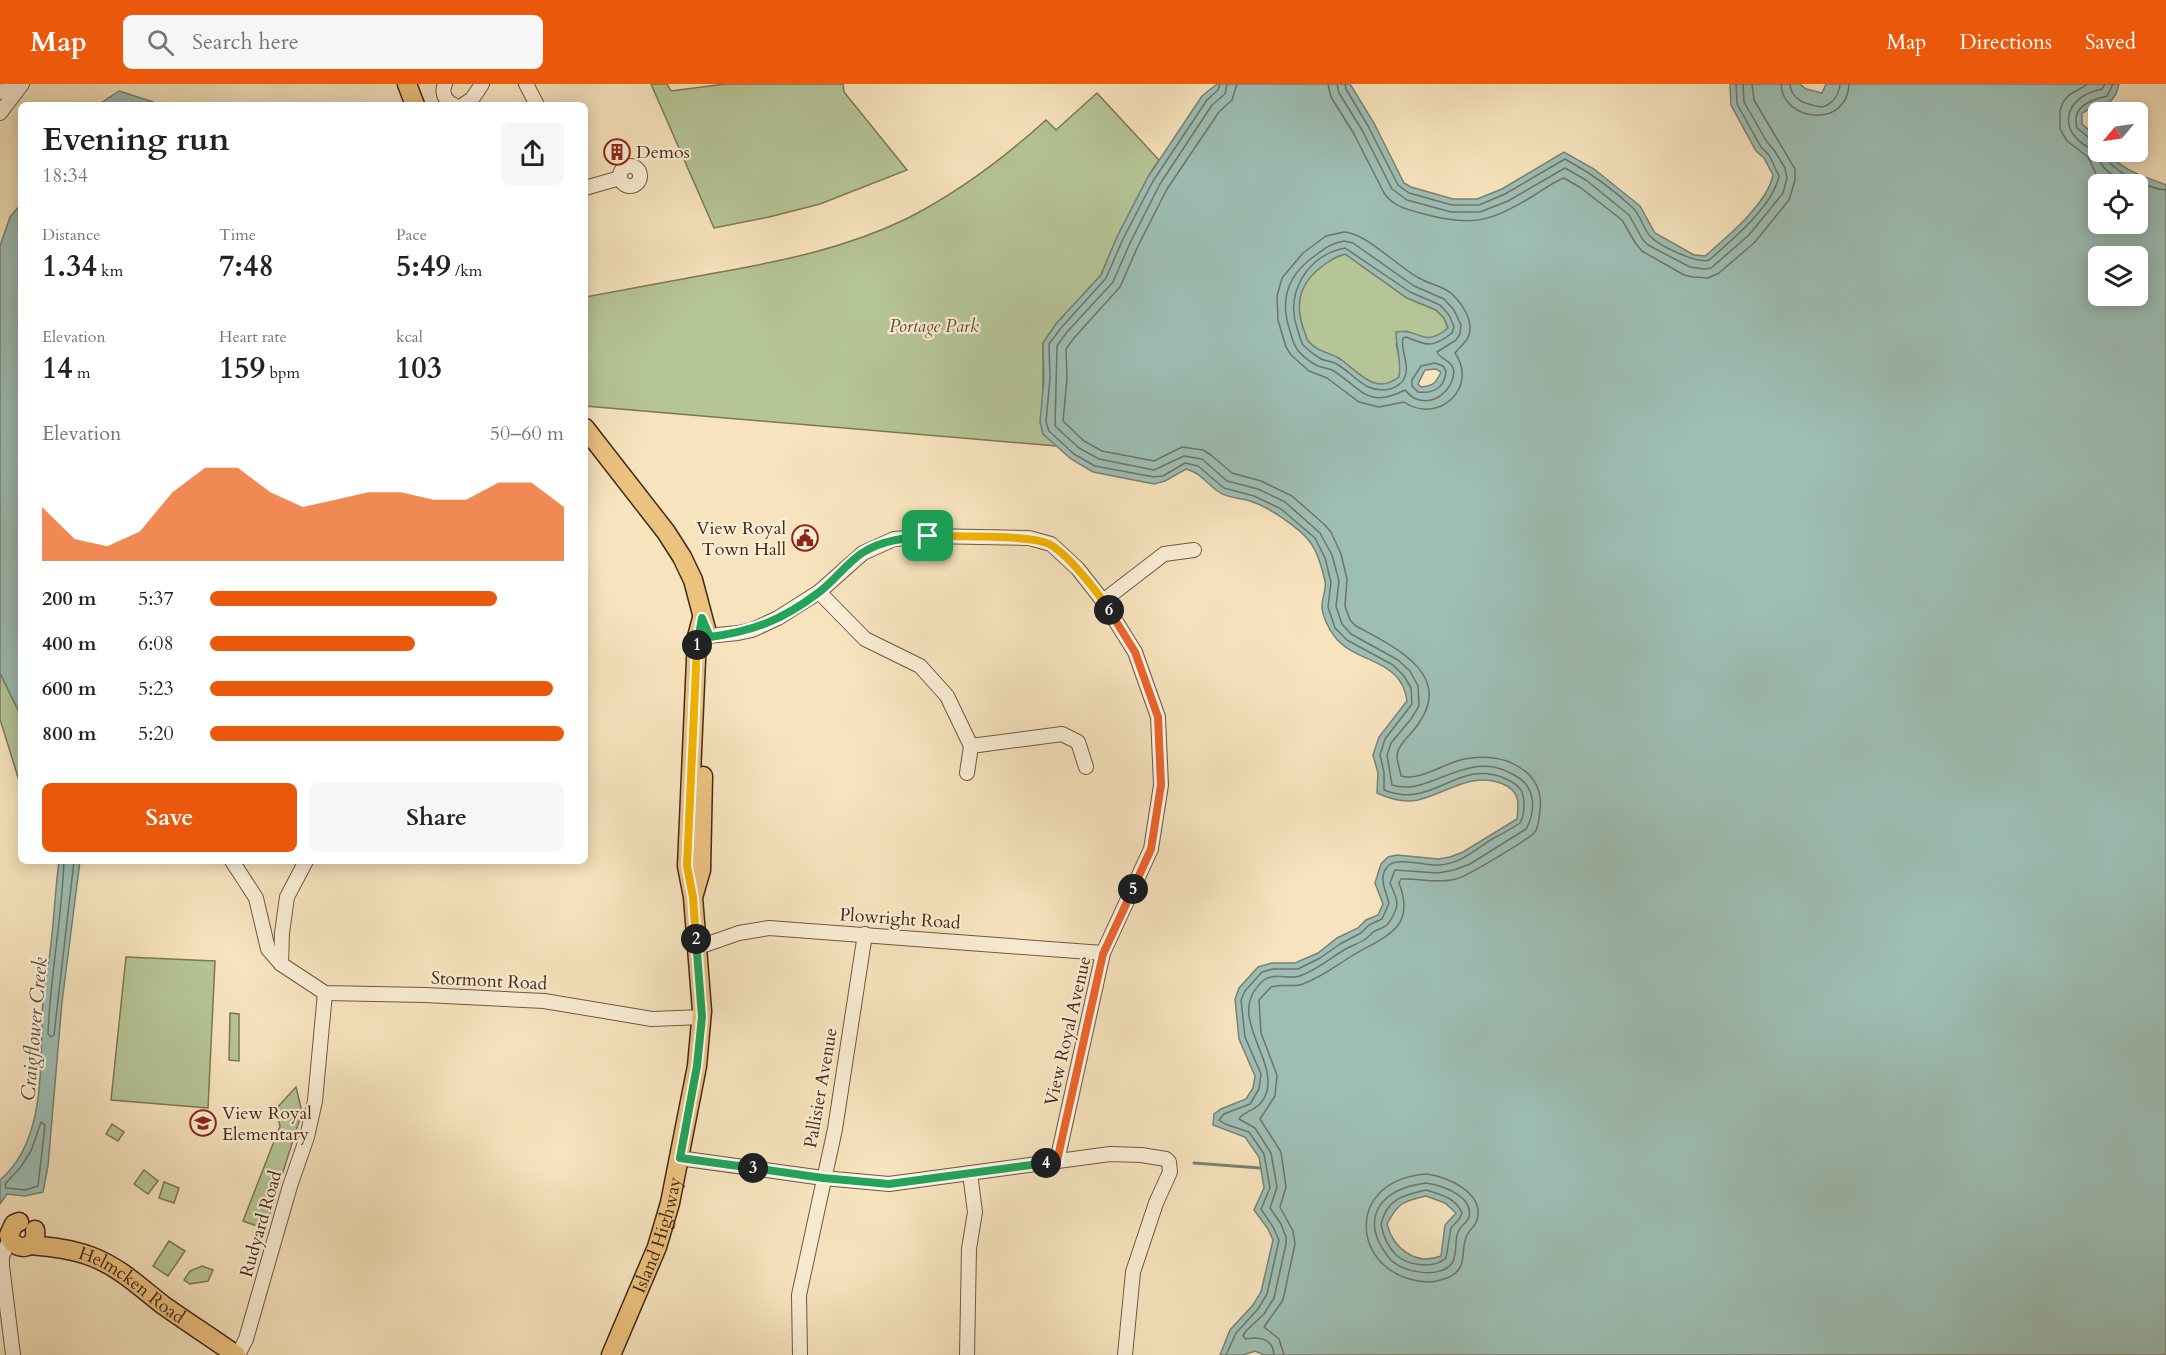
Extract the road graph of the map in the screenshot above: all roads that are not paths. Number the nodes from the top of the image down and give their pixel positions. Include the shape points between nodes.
1 (407, 84) edge
2 (445, 84) edge
3 (482, 84) edge
4 (526, 84) edge
5 (21, 85) edge
6 (0, 92) edge
7 (414, 102) edge
8 (448, 102) edge
9 (468, 102) edge
10 (535, 102) edge
11 (0, 113) edge
12 (620, 178) dead end
13 (588, 187) edge
14 (588, 432) edge
15 (1194, 550) dead end
16 (819, 592) junction
17 (1103, 601) junction
18 (703, 637) junction
19 (971, 746) junction
20 (1086, 767) dead end
21 (966, 773) dead end
22 (234, 864) edge
23 (304, 864) edge
24 (865, 934) junction
25 (696, 948) junction
26 (1103, 954) junction
27 (281, 964) junction
28 (325, 993) junction
29 (702, 1017) junction
30 (680, 1158) junction
31 (1057, 1161) junction
32 (970, 1173) junction
33 (823, 1178) junction
34 (16, 1233) edge
35 (13, 1355) edge
36 (237, 1355) edge
37 (610, 1355) edge
38 (800, 1355) edge
39 (967, 1355) edge
40 (1125, 1355) edge

1 - 7 main road
2 - 8 street via 444,95
3 - 9 street
4 - 10 street
5 - 6 street
5 - 11 street
12 - 13 street
14 - 18 main road, Island Highway via 682,557 693,580
15 - 17 street via 1164,554
16 - 17 street, View Royal Avenue via 863,553 894,539 1029,538 1050,544 1078,569
16 - 18 street, View Royal Avenue via 758,627
16 - 19 street via 865,639 920,666 947,696
17 - 26 street, View Royal Avenue via 1135,652 1158,717 1161,785 1151,849
18 - 25 main road, Island Highway via 701,870 693,897
19 - 20 street via 1062,734 1078,742
19 - 21 street
22 - 27 street via 256,898 268,949
23 - 27 street via 287,897
24 - 25 street, Plowright Road via 769,928 739,933
24 - 26 street, Plowright Road
24 - 33 street, Pallisier Avenue
25 - 29 main road, Island Highway
26 - 31 street, View Royal Avenue
27 - 28 street
28 - 29 street, Stormont Road via 544,1001 652,1019
28 - 36 street, Rudyard Road via 315,1101 307,1137 246,1340
29 - 30 main road, Island Highway
30 - 33 street
30 - 37 main road, Island Highway via 657,1247
31 - 32 street
31 - 40 street via 1110,1154 1155,1157 1169,1162 1170,1172 1133,1272
32 - 33 street via 889,1184
32 - 39 street via 975,1212 969,1249
33 - 38 street, Pallisier Avenue via 799,1295
34 - 35 street via 2,1256
34 - 36 main road, Helmcken Road via 92,1256

